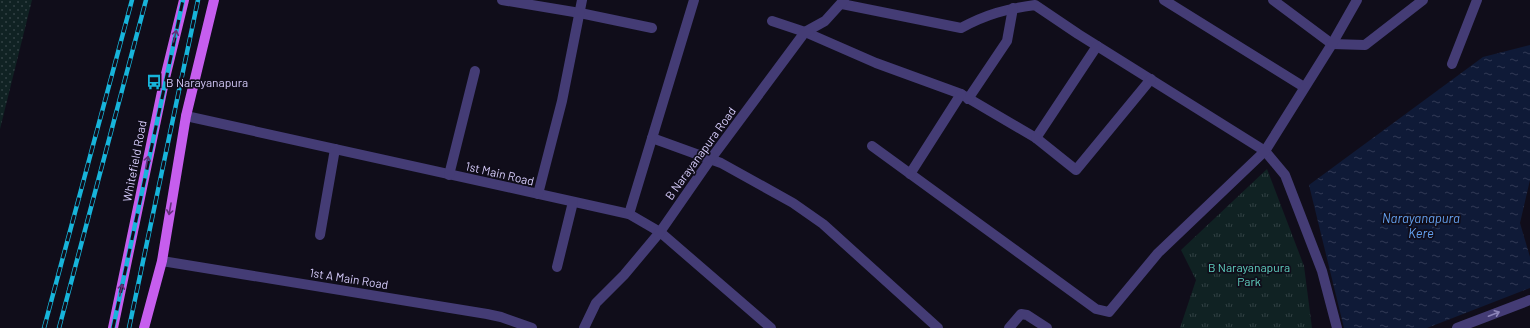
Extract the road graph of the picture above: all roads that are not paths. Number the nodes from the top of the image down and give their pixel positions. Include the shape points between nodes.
1 (184, 0) edge
2 (214, 0) edge
3 (502, 0) edge
4 (582, 0) edge
5 (694, 0) edge
6 (1164, 0) edge
7 (1273, 0) edge
8 (1357, 0) edge
9 (1423, 0) edge
10 (1477, 0) edge
11 (843, 2) edge
12 (1036, 3) edge
13 (1014, 8) junction
14 (580, 12) junction
15 (772, 21) dead end
16 (652, 28) dead end
17 (806, 32) junction
18 (1332, 44) junction
19 (1097, 46) junction
20 (1452, 64) dead end
21 (475, 71) dead end
22 (1151, 79) junction
23 (1304, 86) junction
24 (965, 97) junction
25 (186, 116) junction
26 (652, 138) junction
27 (1036, 138) junction
28 (872, 146) dead end
29 (335, 149) junction
30 (1265, 151) junction
31 (710, 160) junction
32 (449, 174) junction
33 (910, 174) junction
34 (538, 194) junction
35 (573, 202) junction
36 (629, 214) junction
37 (660, 232) junction
38 (320, 235) dead end
39 (162, 260) junction
40 (557, 266) dead end
41 (1530, 300) edge
42 (113, 328) edge
43 (144, 328) edge
44 (532, 328) edge
45 (584, 328) edge
46 (771, 328) edge
47 (938, 328) edge
48 (1009, 328) edge
49 (1047, 328) edge
50 (1337, 328) edge
51 (1457, 328) edge

42 -> 1 main road, Whitefield Road via 164,82
2 - 25 main road
3 - 14 street
4 - 14 street
5 - 26 street
6 - 23 street
7 - 18 street
8 - 18 street
9 - 18 street via 1365,45
10 - 20 street
11 - 13 street via 961,28 983,16
11 - 17 street, B Narayanapura Road via 825,21
12 - 13 street
12 - 19 street
13 - 24 street via 1007,41
14 - 16 street
14 - 34 street via 562,101
15 - 17 street
17 - 24 street via 876,63
17 - 31 street, B Narayanapura Road
18 - 23 street
19 - 22 street
19 - 27 street
21 - 32 street
22 - 27 street via 1076,170
22 - 30 street
23 - 30 street
24 - 27 street
24 - 33 street
25 - 29 street, 1st Main Road
25 -> 39 main road
26 - 31 street
26 - 36 street
28 - 33 street
29 - 32 street, 1st Main Road
29 - 38 street
30 - 33 street via 1158,253 1109,312 1096,309
30 - 50 street via 1285,175 1322,271
31 - 37 street, B Narayanapura Road
31 - 47 street via 721,163 793,203 823,224
32 - 34 street, 1st Main Road
34 - 35 street, 1st Main Road
35 - 36 street, 1st Main Road
35 - 40 street
36 - 37 street, 1st Main Road
37 - 45 street, B Narayanapura Road via 624,275 596,302
37 - 46 street, 1st Main Road
39 - 43 main road
39 - 44 street, 1st A Main Road via 487,314
51 -> 41 street
48 - 49 street via 1021,314

